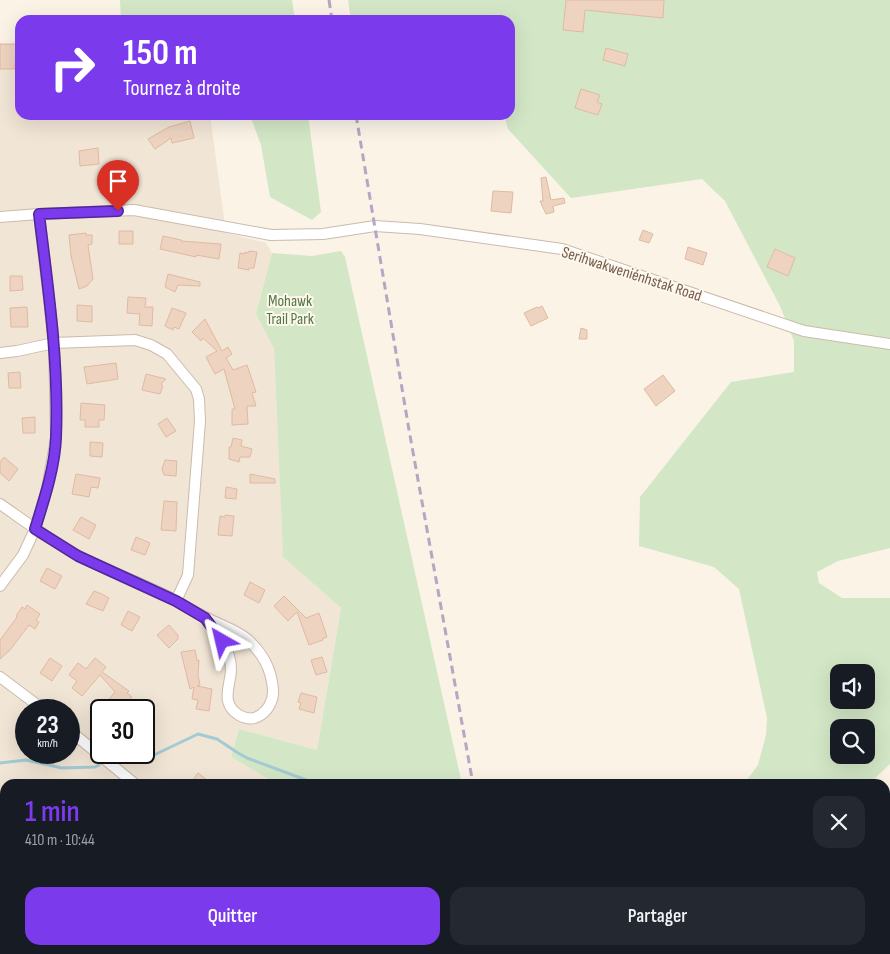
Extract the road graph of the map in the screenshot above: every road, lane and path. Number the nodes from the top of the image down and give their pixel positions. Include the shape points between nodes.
1 (39, 214) junction
2 (0, 217) edge
3 (54, 343) junction
4 (890, 344) edge
5 (0, 353) edge
6 (0, 504) edge
7 (35, 529) junction
8 (0, 586) edge
9 (176, 601) junction
10 (205, 618) junction
11 (0, 677) edge
12 (29, 699) edge
13 (80, 739) edge
14 (129, 779) edge

1 - 2 street, Serihwakweniénhstak Road
1 - 3 street
1 - 4 street, Serihwakweniénhstak Road via 134,210 271,235 323,234 369,227 420,229 562,249 804,331
3 - 5 street
3 - 7 street via 56,438 47,489
3 - 9 street via 136,340 167,354 196,389 200,422 188,575
6 - 7 street
7 - 8 street via 23,555
7 - 9 street via 78,556
9 - 10 street
10 - 10 street via 222,641 232,669 228,702 243,718 258,716 266,710 273,692 271,672 264,657 240,634
11 - 12 street
13 - 14 street

